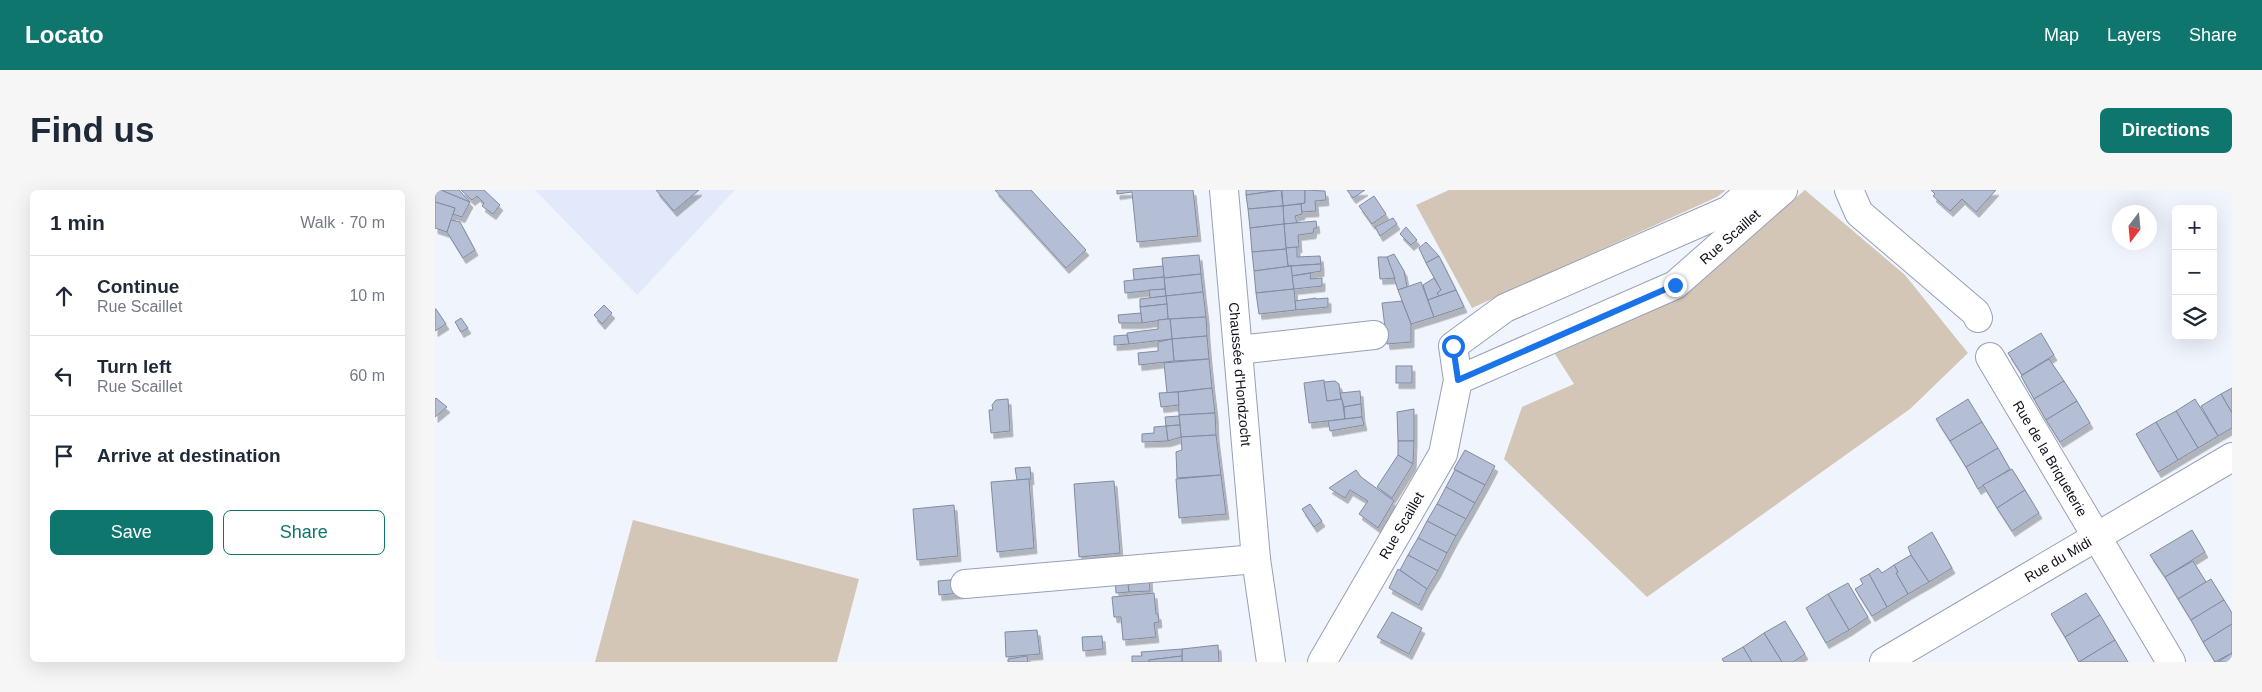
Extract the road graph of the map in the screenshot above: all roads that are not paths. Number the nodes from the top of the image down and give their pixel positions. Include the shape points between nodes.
1 (1224, 190) edge
2 (1751, 190) edge
3 (1783, 190) edge
4 (1849, 190) edge
5 (1978, 318) dead end
6 (1374, 335) dead end
7 (1239, 350) junction
8 (1990, 357) dead end
9 (1458, 380) junction
10 (2232, 457) edge
11 (2096, 537) junction
12 (1256, 559) junction
13 (965, 584) dead end
14 (1271, 662) edge
15 (1322, 662) edge
16 (1884, 662) edge
17 (2171, 662) edge

1 - 7 street, Chaussée d'Hondzocht
2 - 9 street, Rue Scaillet via 1729,210 1505,308 1453,346
3 - 9 street, Rue Scaillet via 1675,285
4 - 5 street via 1859,212
6 - 7 street
7 - 12 street, Chaussée d'Hondzocht
8 - 11 street, Rue de la Briqueterie
9 - 15 street, Rue Scaillet via 1443,454
10 - 11 street, Rue du Midi
11 - 16 street, Rue du Midi
11 - 17 street, Rue de la Briqueterie
12 - 13 street
12 - 14 street, Chaussée d'Hondzocht

